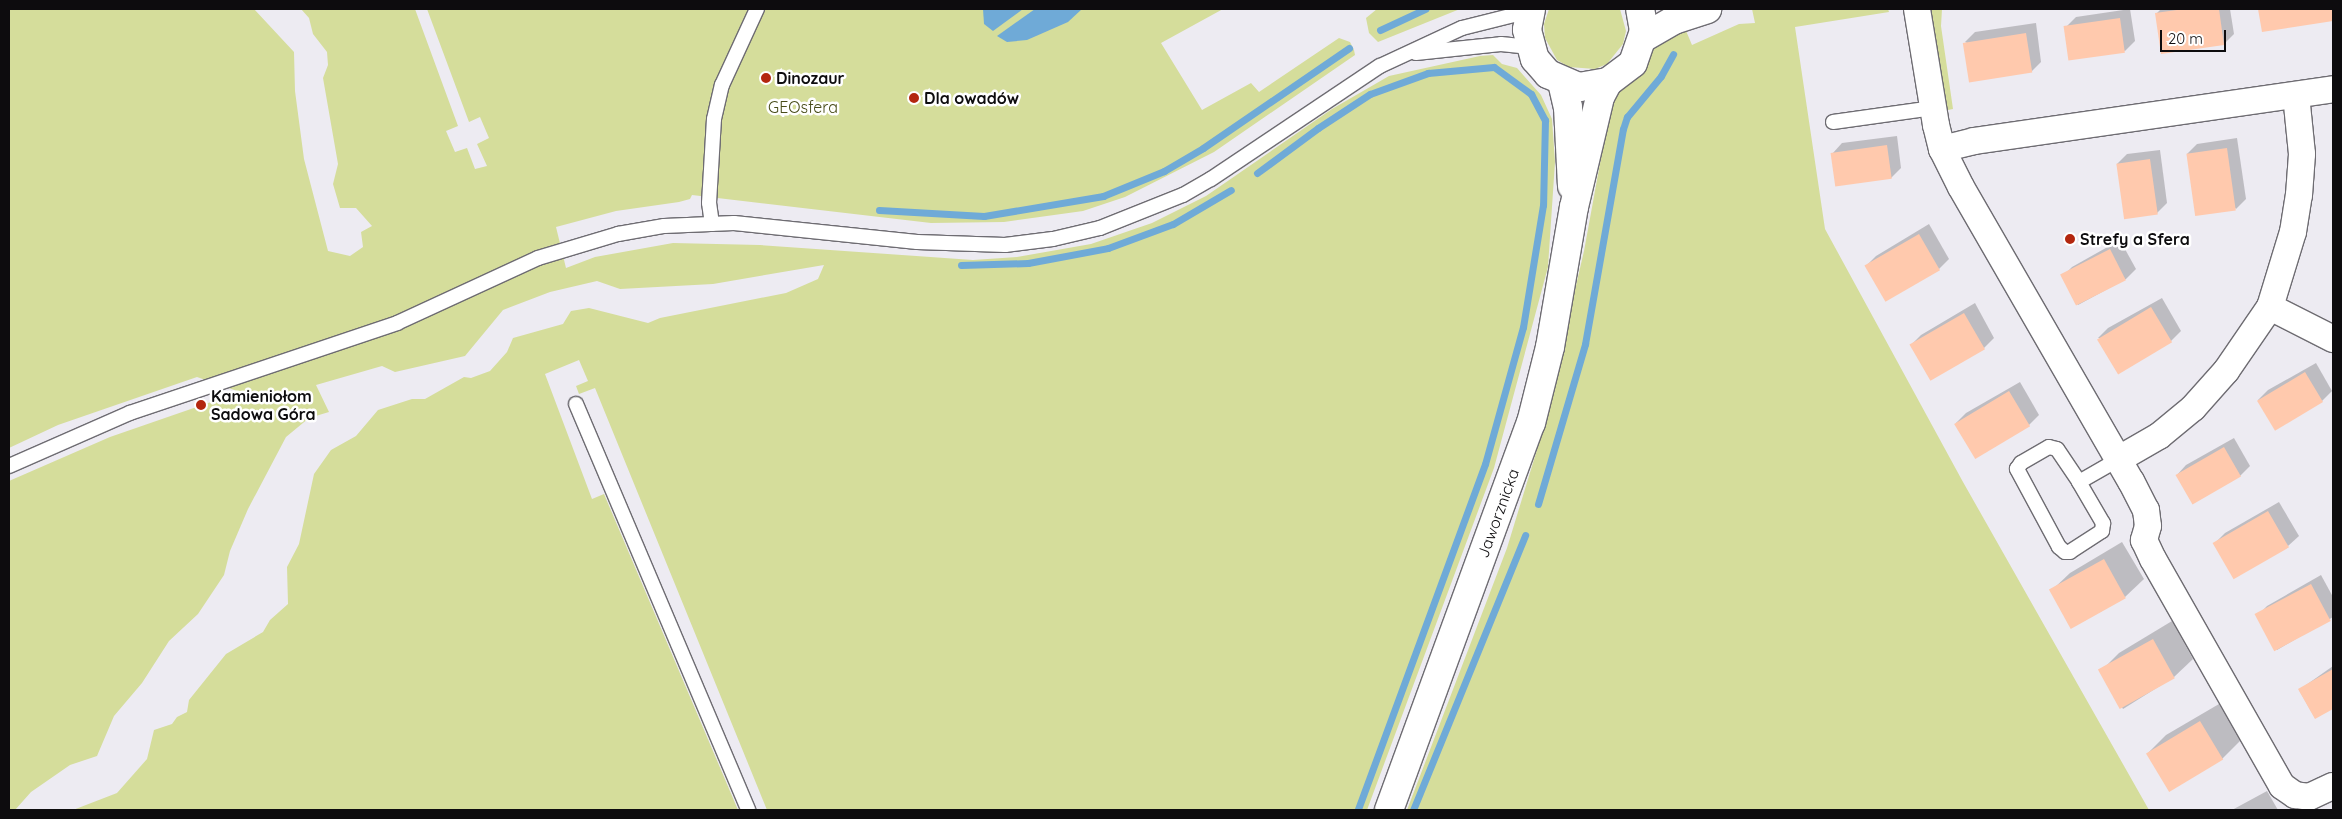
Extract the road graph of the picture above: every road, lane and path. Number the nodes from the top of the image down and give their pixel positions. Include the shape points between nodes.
1 (757, 9) edge
2 (1640, 9) edge
3 (1707, 9) edge
4 (1918, 9) edge
5 (1530, 10) edge
6 (1643, 38) junction
7 (1530, 47) junction
8 (1408, 54) junction
9 (1562, 82) junction
10 (1608, 82) junction
11 (2333, 89) edge
12 (2296, 95) junction
13 (1933, 108) junction
14 (1833, 122) dead end
15 (1942, 149) junction
16 (1574, 207) junction
17 (712, 224) junction
18 (2270, 307) junction
19 (2333, 339) edge
20 (576, 404) dead end
21 (2119, 459) junction
22 (9, 466) edge
23 (2080, 482) junction
24 (2333, 786) edge
25 (748, 810) edge
26 (1389, 810) edge

1 - 17 lane via 722,85 714,119 709,203
2 - 6 street
3 - 6 street via 1674,20
4 - 13 street
5 - 7 street via 1527,30
5 - 8 lane via 1462,28
6 - 10 street via 1633,63
7 - 8 lane via 1501,44
7 - 9 street via 1548,74
8 - 17 lane via 1344,88 1190,191 1100,228 1053,239 968,245
9 - 10 street via 1580,87
9 - 16 street, Jaworznicka via 1568,107
10 - 16 street, Jaworznicka via 1600,97
11 - 12 street
12 - 15 street via 1974,141
12 - 18 street via 2302,154 2299,195 2294,232
13 - 14 lane
13 - 15 street
15 - 21 street
16 - 26 street, Jaworznicka via 1550,347 1531,423
17 - 22 lane via 641,230 565,248 396,323 130,413
18 - 19 street
18 - 21 street via 2226,371 2193,408 2159,436
20 - 25 lane
21 - 23 lane
21 - 24 street via 2146,510 2148,526 2144,540 2153,559 2282,786 2295,795 2309,797
23 - 23 lane via 2057,449 2050,448 2021,463 2017,469 2059,547 2065,552 2102,531 2102,523

